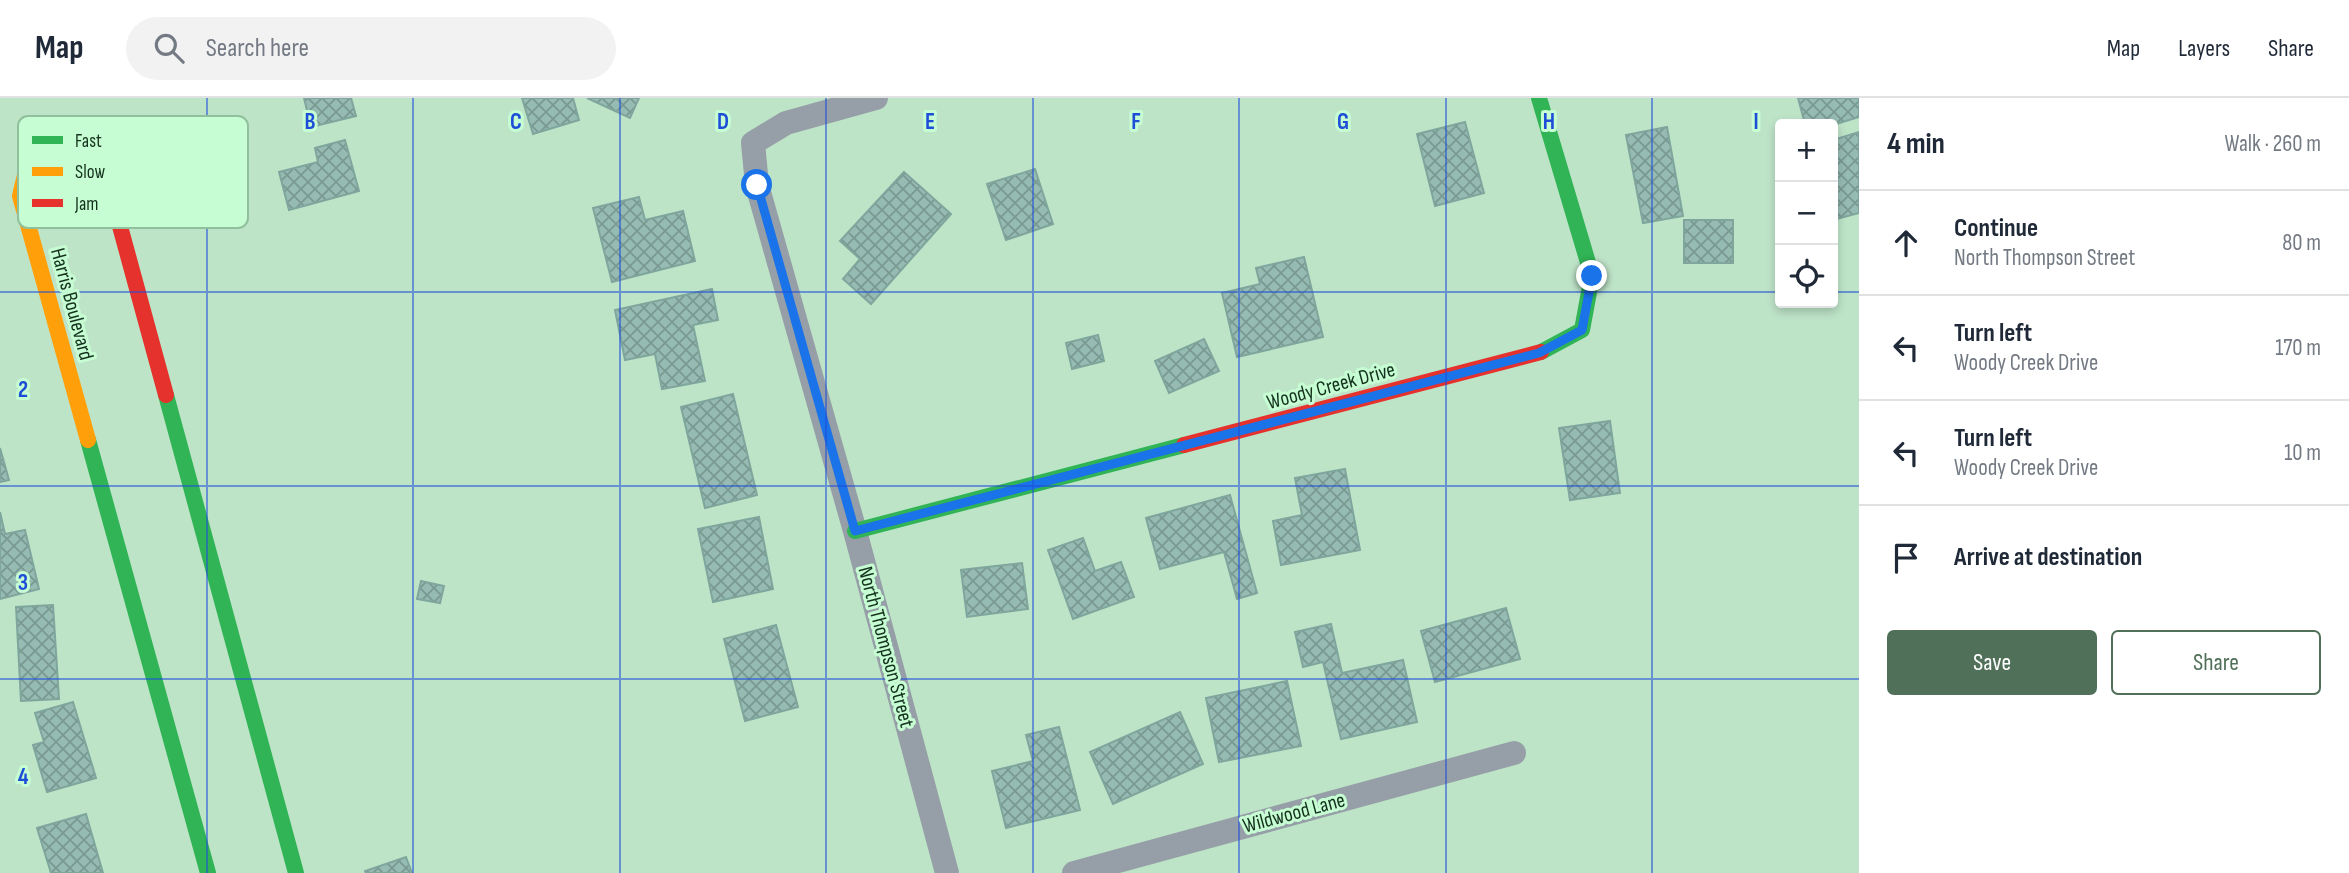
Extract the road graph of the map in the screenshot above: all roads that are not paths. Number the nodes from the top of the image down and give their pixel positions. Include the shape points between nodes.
1 (876, 98) edge
2 (1539, 98) edge
3 (29, 228) edge
4 (120, 228) edge
5 (855, 531) junction
6 (1514, 752) dead end
7 (208, 873) edge
8 (296, 873) edge
9 (947, 873) edge
10 (1074, 873) edge

1 - 5 street, North Thompson Street via 786,123 753,144 757,185
2 - 5 street, Woody Creek Drive via 1592,276 1582,330 1539,353
3 - 7 street, Harris Boulevard
4 - 8 street, Harris Boulevard
5 - 9 street, North Thompson Street
6 - 10 street, Wildwood Lane

